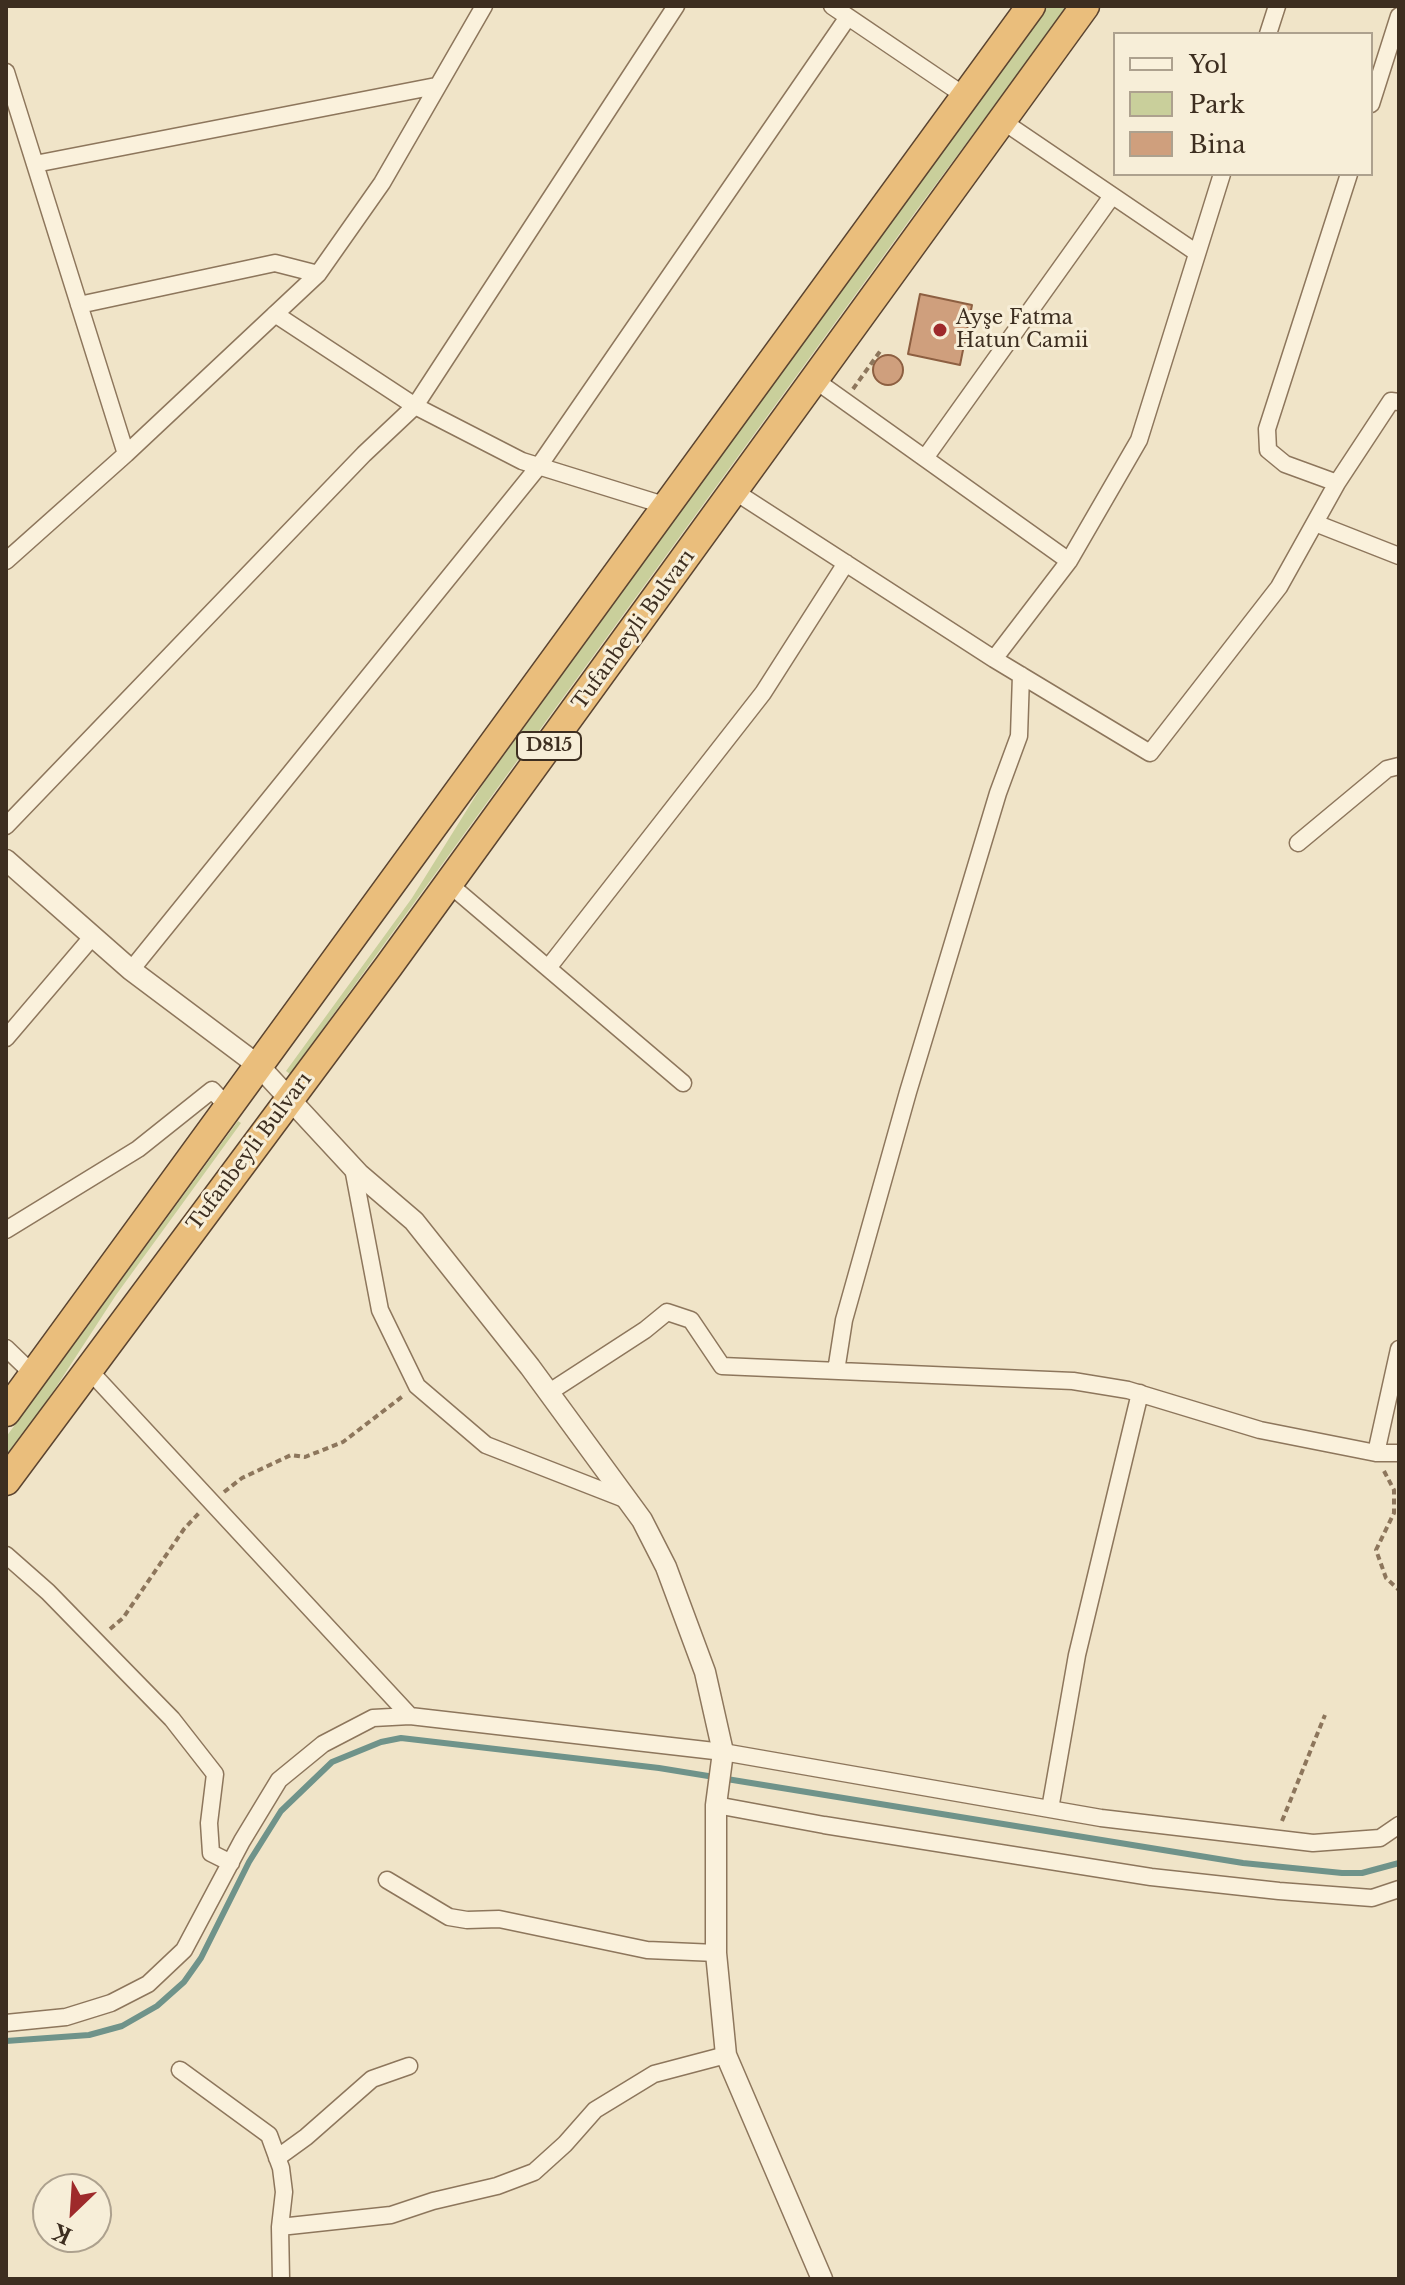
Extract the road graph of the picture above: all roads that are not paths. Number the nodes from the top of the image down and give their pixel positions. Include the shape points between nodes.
1 (484, 6) edge
2 (676, 6) edge
3 (832, 6) edge
4 (1031, 6) edge
5 (1085, 6) edge
6 (1277, 6) edge
7 (1399, 16) edge
8 (848, 17) junction
9 (1269, 32) edge
10 (6, 72) edge
11 (436, 86) junction
12 (965, 96) junction
13 (1373, 98) edge
14 (1001, 120) junction
15 (35, 164) junction
16 (1221, 176) edge
17 (1348, 176) edge
18 (1112, 196) junction
19 (1197, 253) junction
20 (318, 274) junction
21 (79, 305) junction
22 (275, 314) junction
23 (815, 380) junction
24 (1399, 402) edge
25 (415, 406) junction
26 (126, 454) junction
27 (925, 458) junction
28 (539, 466) junction
29 (1337, 483) junction
30 (734, 491) junction
31 (667, 506) junction
32 (1315, 523) junction
33 (1399, 556) edge
34 (6, 561) edge
35 (1069, 561) junction
36 (846, 563) junction
37 (994, 659) junction
38 (1021, 675) junction
39 (1399, 766) edge
40 (6, 826) edge
41 (1298, 843) dead end
42 (6, 860) edge
43 (449, 884) junction
44 (93, 936) junction
45 (548, 968) junction
46 (131, 970) junction
47 (6, 1038) edge
48 (259, 1066) junction
49 (683, 1083) dead end
50 (289, 1100) junction
51 (229, 1108) junction
52 (353, 1168) junction
53 (6, 1230) edge
54 (6, 1348) edge
55 (1399, 1349) edge
56 (88, 1369) junction
57 (836, 1371) junction
58 (33, 1374) junction
59 (548, 1393) junction
60 (1140, 1393) junction
61 (6, 1412) edge
62 (1376, 1453) junction
63 (1399, 1453) edge
64 (6, 1481) edge
65 (627, 1500) junction
66 (6, 1555) edge
67 (410, 1716) junction
68 (722, 1756) junction
69 (716, 1805) junction
70 (1050, 1809) junction
71 (1399, 1825) edge
72 (231, 1863) junction
73 (387, 1880) dead end
74 (1399, 1889) edge
75 (716, 1953) junction
76 (6, 2023) edge
77 (726, 2055) junction
78 (409, 2066) dead end
79 (180, 2070) dead end
80 (277, 2158) junction
81 (280, 2227) junction
82 (281, 2279) edge
83 (822, 2279) edge

1 - 11 street
2 - 25 street
3 - 8 street
4 - 12 highway, D815
5 - 14 highway, Tufanbeyli Bulvarı / D815
6 - 9 street
7 - 13 street
8 - 12 street
8 - 28 street
10 - 15 street
11 - 15 street
11 - 20 street via 382,183
12 - 31 highway, D815
14 - 18 street
14 - 23 highway, Tufanbeyli Bulvarı / D815
15 - 21 street
16 - 19 street
17 - 29 street via 1267,429 1268,450 1285,464
18 - 19 street
18 - 27 street
19 - 35 street via 1139,440
20 - 21 street via 275,263
20 - 22 street
21 - 26 street
22 - 25 street
22 - 26 street
23 - 27 street
23 - 30 highway, Tufanbeyli Bulvarı / D815
24 - 29 street via 1391,401
25 - 28 street
25 - 40 street
26 - 34 street
27 - 35 street
28 - 31 street
28 - 46 street
29 - 32 street
30 - 36 street
30 - 43 highway, Tufanbeyli Bulvarı / D815
31 - 48 highway, D815
32 - 33 street
32 - 38 street via 1279,587 1150,753
35 - 37 street
36 - 37 street
36 - 45 street via 763,693
37 - 38 street
38 - 57 street via 1019,736 908,1092 844,1320
39 - 41 street via 1387,769
42 - 44 street
43 - 45 street
43 - 50 highway, Tufanbeyli Bulvarı / D815
44 - 46 street
44 - 47 street
45 - 49 street
46 - 48 street
48 - 50 street
48 - 51 highway, D815
50 - 52 street
50 - 56 highway, Tufanbeyli Bulvarı / D815
51 - 53 street via 212,1090 138,1149
51 - 58 highway, D815
52 - 59 street via 414,1221
52 - 65 street via 380,1310 417,1386 486,1445
54 - 58 street
55 - 62 street
56 - 64 highway, Tufanbeyli Bulvarı / D815
56 - 67 street
57 - 59 street via 722,1366 691,1320 667,1312
57 - 60 street via 1073,1381
58 - 61 highway, D815
59 - 65 street
60 - 62 street via 1260,1430
60 - 70 street via 1077,1655
62 - 63 street
65 - 68 street via 666,1567 705,1672
66 - 72 street via 172,1719 215,1774 211,1853
67 - 68 street
67 - 72 street via 373,1718 323,1744 279,1780
68 - 69 street
68 - 70 street
69 - 74 street via 1151,1877 1372,1898
69 - 75 street
70 - 71 street via 1313,1843 1380,1838
72 - 76 street via 184,1950 148,1984 66,2017
73 - 75 street via 449,1917 499,1919 647,1950
75 - 77 street
77 - 81 street via 654,2074 595,2110 534,2172 391,2215
77 - 83 street
78 - 80 street via 372,2079
79 - 80 street via 269,2135
80 - 81 street via 284,2192
81 - 82 street

